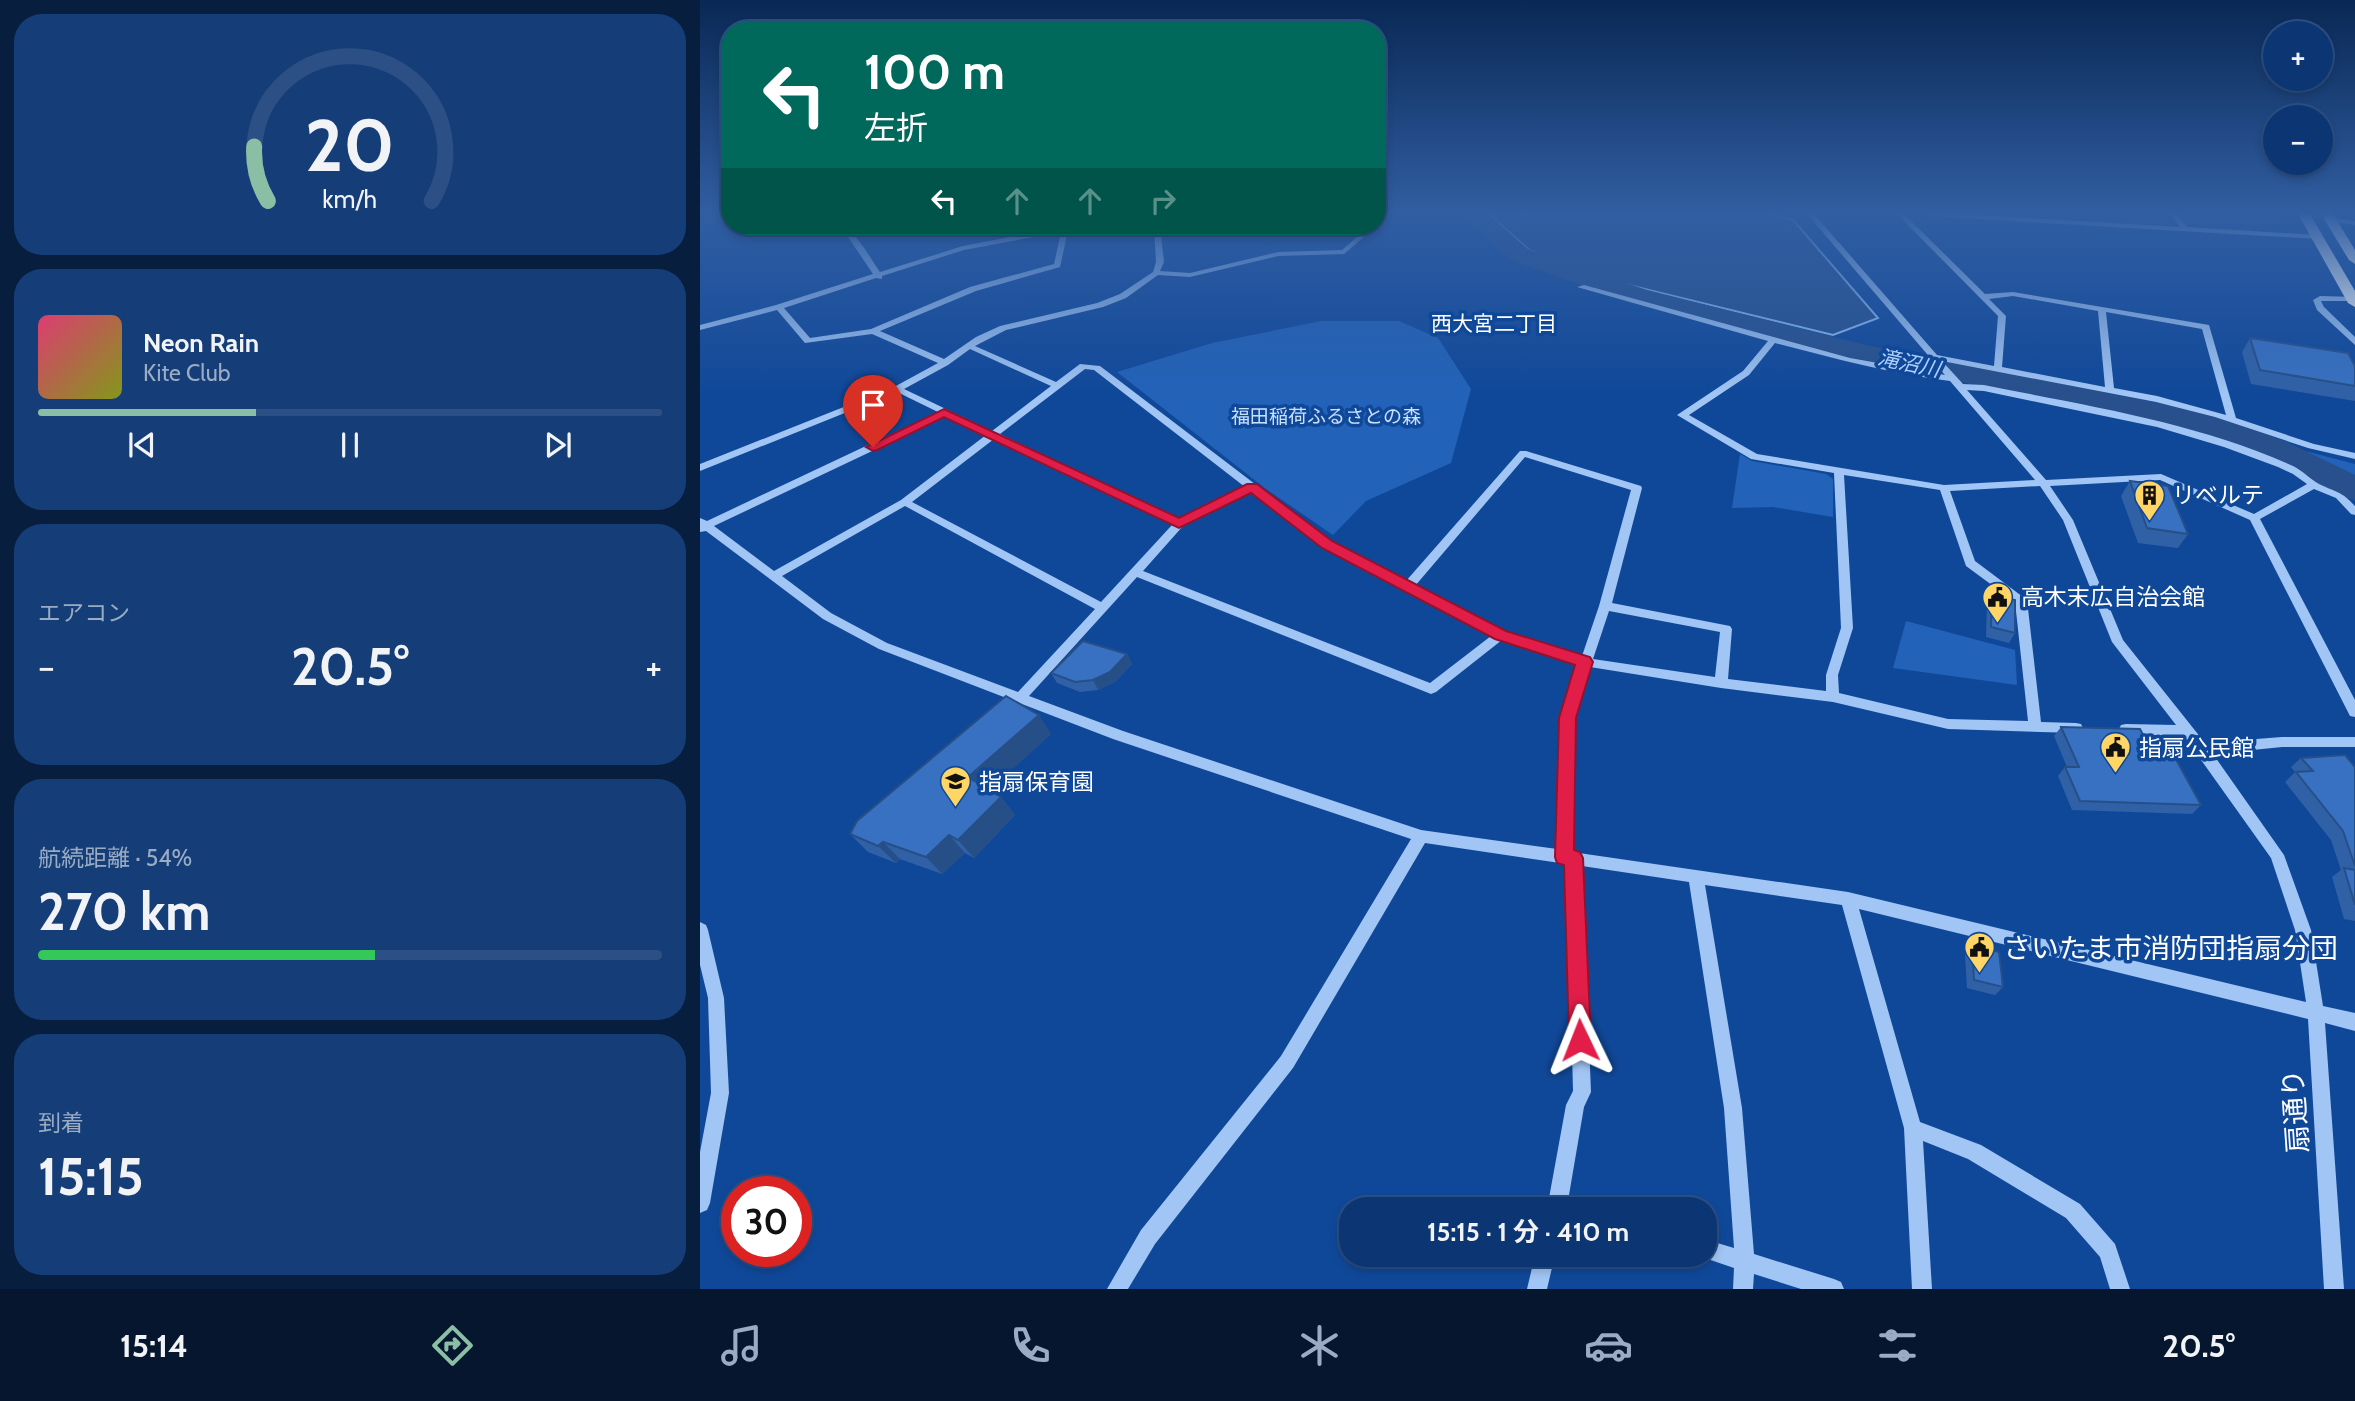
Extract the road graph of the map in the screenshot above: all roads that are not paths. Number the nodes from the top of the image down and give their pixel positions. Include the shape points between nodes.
1 (876, 274) edge
2 (886, 274) edge
3 (1025, 274) edge
4 (1154, 274) edge
5 (1176, 274) edge
6 (1194, 274) edge
7 (1862, 274) edge
8 (1960, 274) edge
9 (2339, 274) edge
10 (878, 277) junction
11 (1581, 287) dead end
12 (1983, 297) junction
13 (2354, 301) edge
14 (779, 307) junction
15 (2102, 309) junction
16 (700, 328) edge
17 (873, 331) junction
18 (1773, 340) junction
19 (2355, 342) edge
20 (970, 346) junction
21 (1936, 359) junction
22 (945, 363) junction
23 (1998, 368) junction
24 (1954, 380) junction
25 (1058, 386) junction
26 (897, 389) junction
27 (2110, 389) junction
28 (944, 413) junction
29 (2232, 419) junction
30 (991, 436) junction
31 (2355, 456) edge
32 (700, 468) edge
33 (1839, 471) junction
34 (2044, 484) junction
35 (2313, 485) junction
36 (1252, 487) junction
37 (1944, 488) junction
38 (905, 502) junction
39 (2355, 512) edge
40 (2254, 518) junction
41 (1179, 524) junction
42 (702, 526) edge
43 (1135, 572) junction
44 (773, 576) junction
45 (1409, 586) junction
46 (1605, 606) junction
47 (1103, 608) junction
48 (1500, 635) junction
49 (1584, 662) junction
50 (1721, 683) junction
51 (1833, 697) junction
52 (1020, 698) junction
53 (2355, 712) edge
54 (2035, 727) junction
55 (2188, 731) junction
56 (2355, 742) edge
57 (2202, 749) junction
58 (1421, 836) junction
59 (1569, 857) junction
60 (1696, 876) junction
61 (1848, 899) junction
62 (700, 930) edge
63 (2316, 1012) junction
64 (2355, 1022) edge
65 (1913, 1128) junction
66 (1558, 1197) edge
67 (700, 1203) edge
68 (1717, 1253) edge
69 (1745, 1262) junction
70 (1542, 1267) edge
71 (1117, 1289) edge
72 (1537, 1289) edge
73 (1743, 1289) edge
74 (1834, 1289) edge
75 (1922, 1289) edge
76 (2120, 1289) edge
77 (2334, 1289) edge

1 - 10 street
2 - 10 street
3 - 17 street via 973,289
4 - 20 street via 1123,296 1100,305 1003,328
5 - 6 street
7 - 21 street
8 - 12 street
9 - 13 highway
10 - 14 street
11 - 18 street
12 - 15 street via 2013,294
12 - 23 street via 2002,316
13 - 19 street via 2317,300
14 - 16 street
14 - 17 street via 808,341
15 - 27 street
15 - 29 street via 2206,327
17 - 22 street
18 - 24 street
18 - 33 street via 1746,373 1682,415 1754,457
20 - 22 street
20 - 25 street
21 - 23 street
21 - 24 street
22 - 26 street
23 - 27 street
24 - 34 street, 扇通り
24 - 35 street via 2185,430 2278,464
25 - 30 street
25 - 36 street via 1083,366 1097,368
26 - 28 street
26 - 32 street
27 - 29 street
28 - 30 street
28 - 42 street
29 - 31 street
30 - 38 street
30 - 41 street
33 - 37 street
33 - 51 street via 1847,628 1832,675
34 - 37 street
34 - 40 street via 2161,477
34 - 55 street, 扇通り via 2068,520 2118,642
35 - 39 street via 2340,496
35 - 40 street
36 - 41 street
36 - 45 street via 1327,545
37 - 54 street via 1970,563 2021,600
38 - 44 street
38 - 47 street
40 - 53 street
41 - 43 street
42 - 44 street
43 - 47 street
43 - 48 street via 1431,689
44 - 52 street via 857,634
45 - 46 street via 1523,453 1637,488
45 - 48 street
46 - 49 street
46 - 50 street via 1726,629
47 - 52 street
48 - 49 street
49 - 50 street
49 - 59 street via 1567,718
50 - 51 street
51 - 54 street via 1948,724
52 - 58 street
54 - 55 street
55 - 57 street, 扇通り
56 - 57 street
57 - 63 street, 扇通り via 2277,855 2303,930
58 - 59 street
58 - 71 street via 1287,1062 1148,1237
59 - 60 street
59 - 66 street via 1582,1092 1575,1105
60 - 61 street
60 - 69 street via 1732,1108
61 - 63 street
61 - 65 street
62 - 67 street via 716,998 720,1093
63 - 64 street
63 - 77 street, 扇通り
65 - 75 street
65 - 76 street via 1975,1152 2073,1211 2108,1251
68 - 69 street
69 - 73 street
69 - 74 street
70 - 72 street

